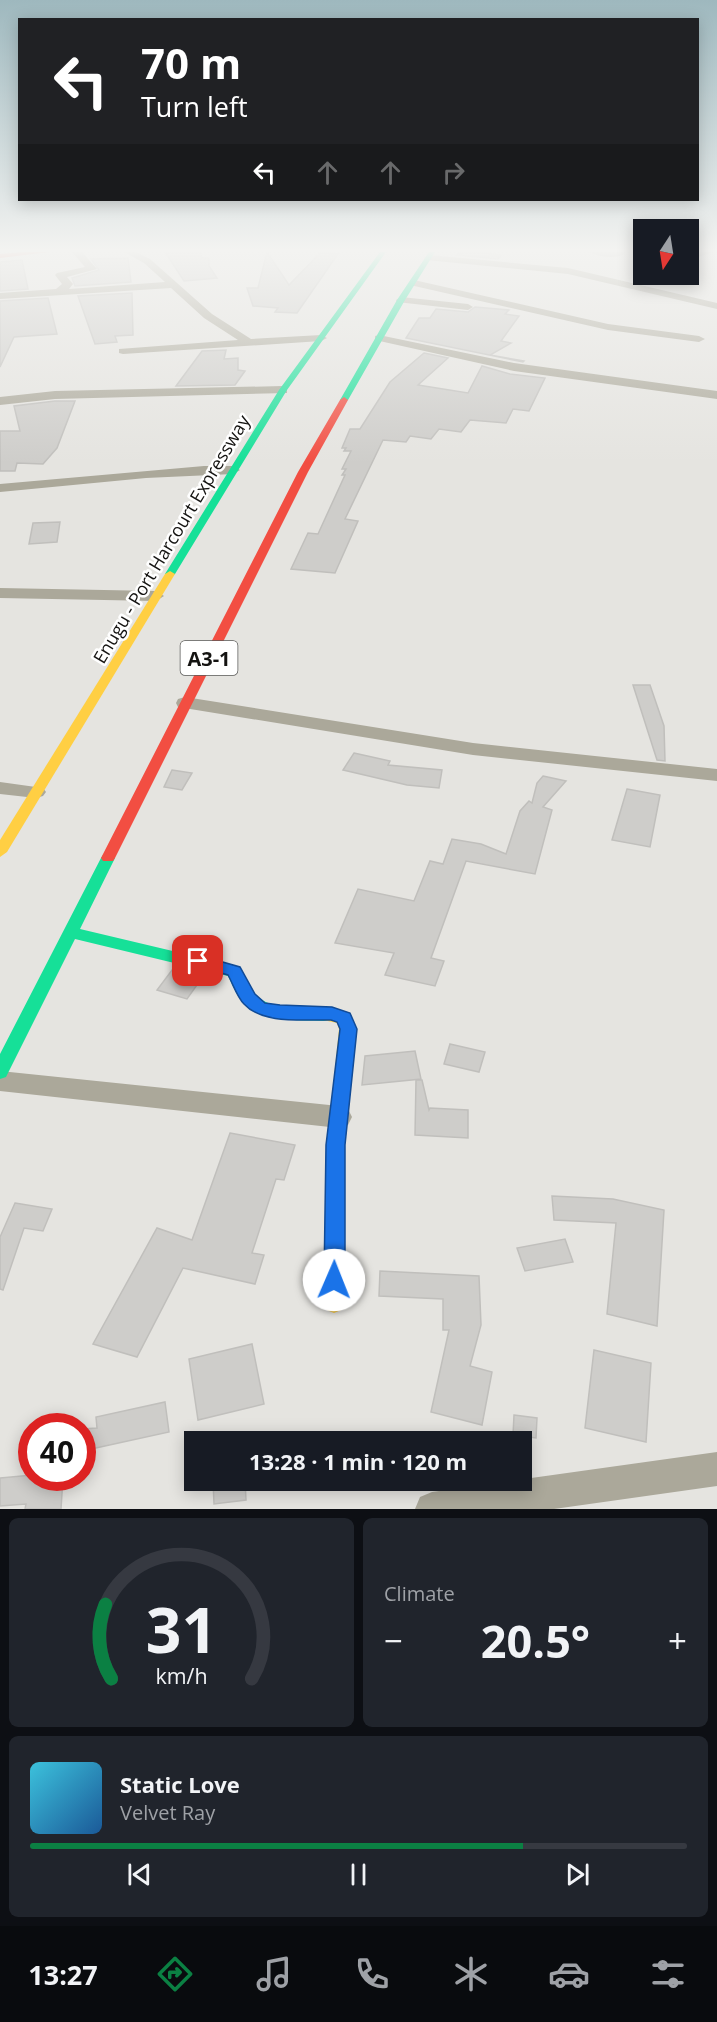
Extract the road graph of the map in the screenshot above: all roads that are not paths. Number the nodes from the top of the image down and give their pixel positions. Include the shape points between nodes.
1 (218, 322) edge
2 (332, 322) edge
3 (388, 322) edge
4 (588, 322) edge
5 (321, 338) junction
6 (379, 338) junction
7 (699, 339) dead end
8 (248, 342) junction
9 (123, 351) dead end
10 (283, 390) junction
11 (717, 395) edge
12 (0, 401) edge
13 (233, 470) junction
14 (0, 489) edge
15 (0, 593) edge
16 (156, 596) junction
17 (185, 703) junction
18 (717, 775) edge
19 (0, 788) edge
20 (36, 792) junction
21 (0, 852) edge
22 (69, 932) junction
23 (0, 1072) edge
24 (0, 1081) edge
25 (339, 1117) junction
26 (334, 1303) dead end
27 (717, 1469) edge
28 (432, 1509) edge

1 - 8 street
2 - 5 main road, Enugu - Port Harcourt Expressway
3 - 6 main road, A3-1
4 - 7 street
5 - 8 street
5 - 10 main road, Enugu - Port Harcourt Expressway
6 - 11 street via 514,367
6 - 17 main road, A3-1 via 303,472
8 - 9 street
10 - 12 street via 55,395
10 - 13 main road, Enugu - Port Harcourt Expressway
13 - 14 street via 155,471
13 - 16 main road, Enugu - Port Harcourt Expressway
15 - 16 street
16 - 20 main road, Enugu - Port Harcourt Expressway
17 - 18 street via 473,750
17 - 22 main road, A3-1
19 - 20 street
20 - 21 main road, Enugu - Port Harcourt Expressway
22 - 23 main road, A3-1
22 - 25 main road via 234,971 249,999 260,1008 344,1018 348,1029
24 - 25 street
25 - 26 main road
27 - 28 street

